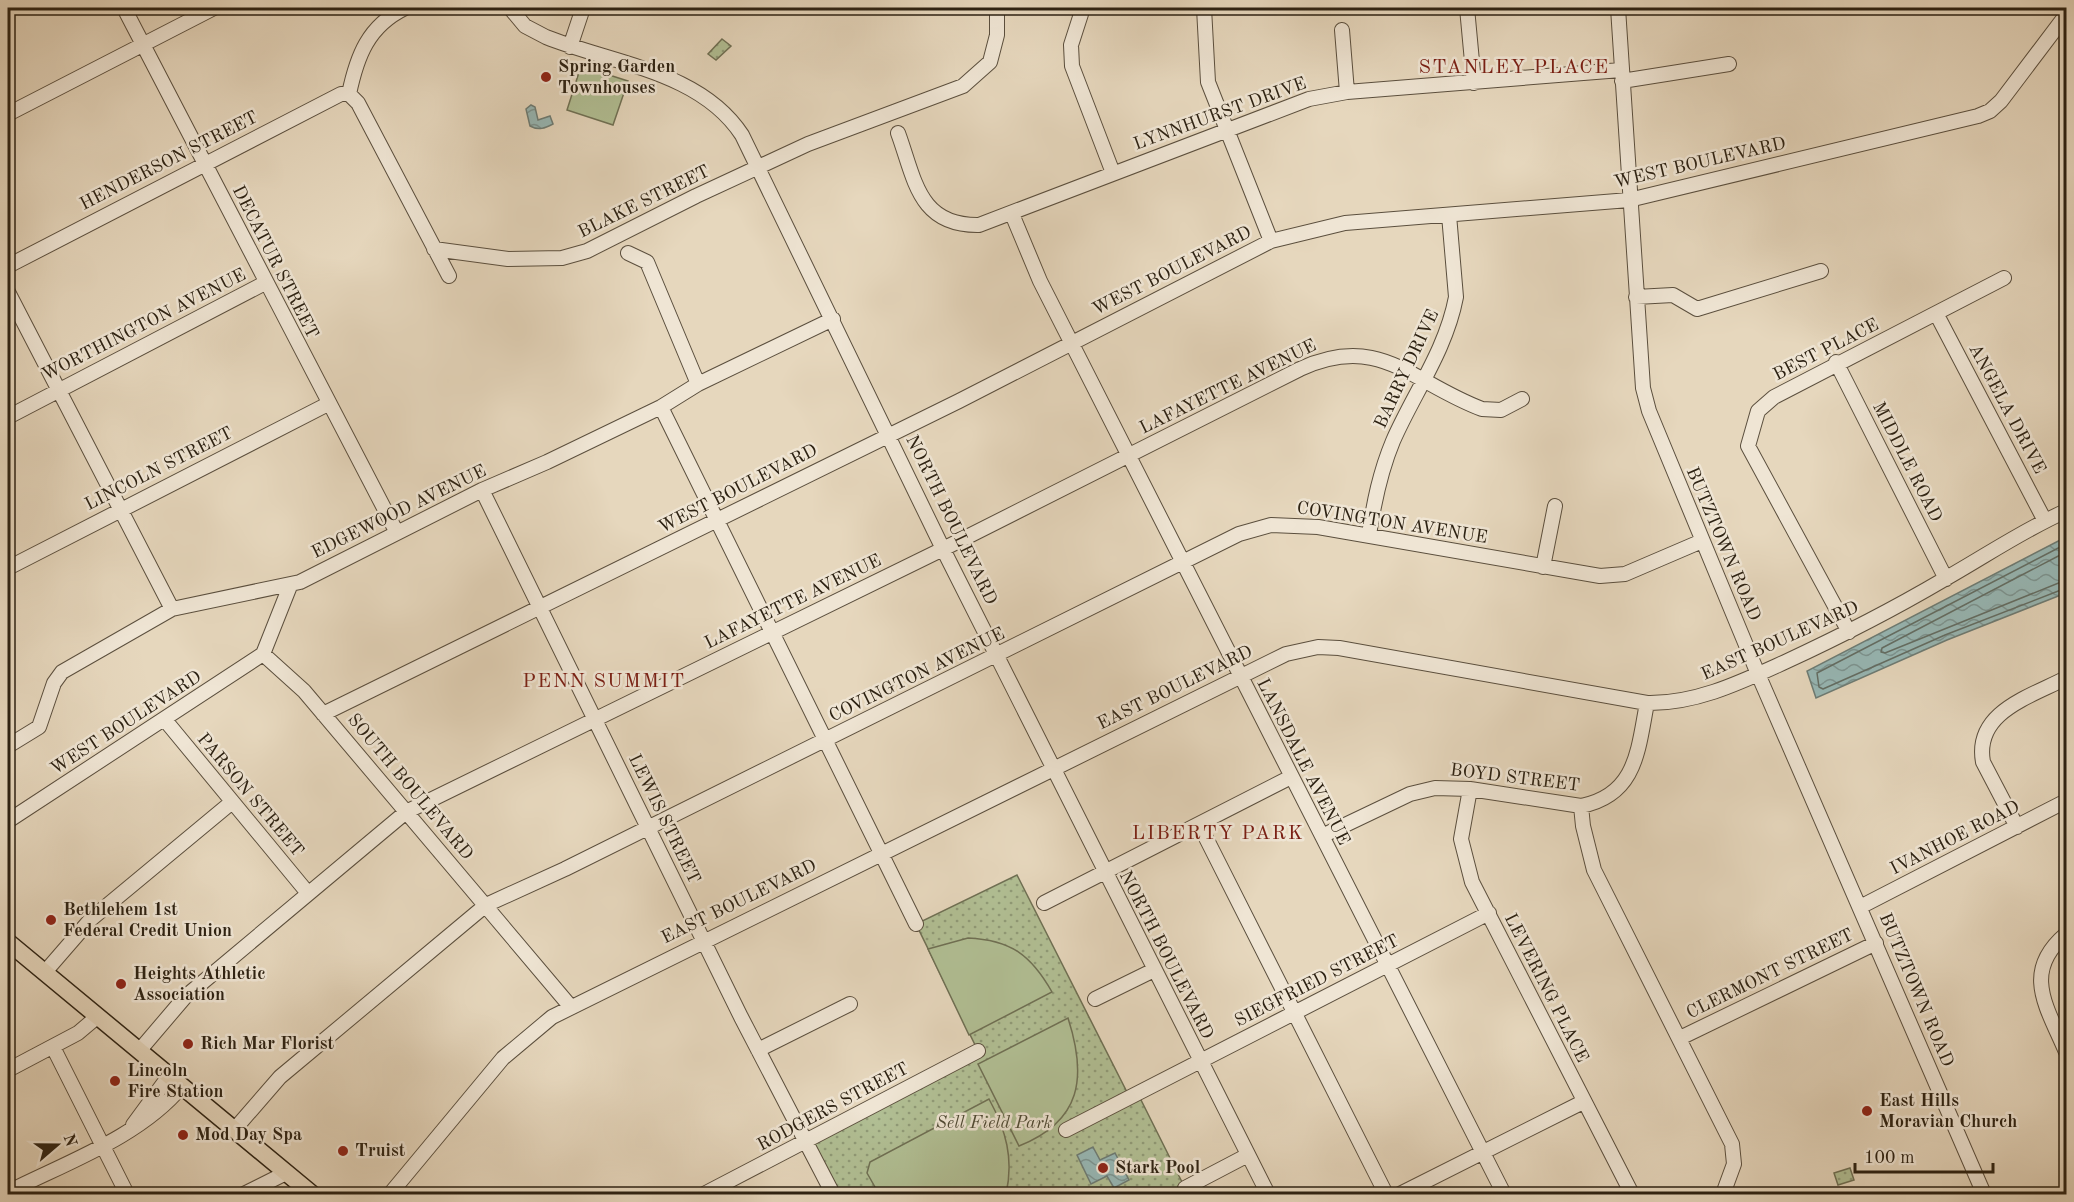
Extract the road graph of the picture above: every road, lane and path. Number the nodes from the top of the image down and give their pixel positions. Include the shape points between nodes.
1 (123, 8) edge
2 (214, 8) edge
3 (405, 8) edge
4 (510, 8) edge
5 (583, 8) edge
6 (997, 8) edge
7 (1204, 8) edge
8 (1467, 8) edge
9 (1618, 8) edge
10 (1082, 14) dead end
11 (2067, 15) edge
12 (1342, 30) dead end
13 (142, 44) junction
14 (570, 47) junction
15 (1729, 64) dead end
16 (1621, 76) junction
17 (1474, 83) junction
18 (1347, 92) junction
19 (349, 94) junction
20 (8, 114) edge
21 (1225, 130) junction
22 (898, 133) dead end
23 (204, 163) junction
24 (758, 166) junction
25 (1113, 173) junction
26 (1629, 200) junction
27 (1012, 214) junction
28 (1449, 215) junction
29 (1271, 242) junction
30 (434, 249) junction
31 (628, 253) dead end
32 (8, 266) edge
33 (1821, 271) dead end
34 (449, 276) dead end
35 (2004, 278) dead end
36 (265, 283) junction
37 (8, 292) edge
38 (1636, 297) junction
39 (1937, 315) junction
40 (832, 319) junction
41 (1072, 343) junction
42 (1836, 363) junction
43 (1424, 382) junction
44 (698, 384) junction
45 (58, 390) junction
46 (1522, 399) dead end
47 (328, 404) junction
48 (661, 407) junction
49 (8, 417) edge
50 (889, 434) junction
51 (1128, 456) junction
52 (482, 490) junction
53 (1555, 506) dead end
54 (120, 509) junction
55 (2067, 511) edge
56 (717, 520) junction
57 (2045, 521) junction
58 (396, 533) junction
59 (1369, 535) junction
60 (1702, 541) junction
61 (944, 549) junction
62 (1183, 562) junction
63 (1543, 567) junction
64 (8, 568) edge
65 (1946, 579) junction
66 (290, 586) junction
67 (540, 606) junction
68 (172, 609) junction
69 (772, 632) junction
70 (1849, 632) junction
71 (263, 654) junction
72 (997, 657) junction
73 (1758, 674) junction
74 (1239, 676) junction
75 (2067, 678) edge
76 (1647, 703) junction
77 (323, 714) junction
78 (595, 718) junction
79 (165, 720) junction
80 (826, 740) junction
81 (8, 746) edge
82 (1053, 768) junction
83 (1291, 777) junction
84 (1470, 789) junction
85 (2067, 801) edge
86 (232, 802) junction
87 (1581, 806) junction
88 (406, 812) junction
89 (8, 821) edge
90 (1199, 824) junction
91 (648, 827) junction
92 (2017, 827) junction
93 (1322, 836) junction
94 (881, 854) junction
95 (1104, 872) junction
96 (307, 892) junction
97 (1044, 903) dead end
98 (486, 905) junction
99 (1860, 907) junction
100 (1488, 913) junction
101 (916, 924) dead end
102 (2067, 934) edge
103 (703, 940) junction
104 (8, 942) edge
105 (1876, 943) junction
106 (1388, 964) junction
107 (1154, 970) junction
108 (45, 972) junction
109 (1095, 999) dead end
110 (850, 1004) dead end
111 (570, 1006) junction
112 (1294, 1012) junction
113 (97, 1017) junction
114 (1680, 1038) junction
115 (53, 1047) junction
116 (758, 1050) junction
117 (978, 1050) dead end
118 (139, 1051) junction
119 (2067, 1052) edge
120 (1200, 1062) junction
121 (8, 1070) edge
122 (175, 1081) junction
123 (1583, 1102) junction
124 (234, 1130) junction
125 (1066, 1130) dead end
126 (807, 1142) junction
127 (102, 1145) junction
128 (1483, 1152) junction
129 (1248, 1155) junction
130 (286, 1173) junction
131 (1185, 1188) dead end
132 (8, 1192) edge
133 (127, 1194) edge
134 (244, 1194) edge
135 (312, 1194) edge
136 (390, 1194) edge
137 (704, 1194) edge
138 (833, 1194) edge
139 (1268, 1194) edge
140 (1386, 1194) edge
141 (1400, 1194) edge
142 (1504, 1194) edge
143 (1632, 1194) edge
144 (1724, 1194) edge
145 (1984, 1194) edge

1 - 13 street, DECATUR STREET
2 - 13 street
3 - 19 street via 383,21 369,37 356,62
4 - 14 street, NORTH BOULEVARD via 525,26
5 - 14 street
6 - 24 street, BLAKE STREET via 995,49 990,62 972,81
7 - 21 street via 1208,82
8 - 17 street
9 - 16 street, BUTZTOWN ROAD
10 - 25 street via 1071,45 1072,66
11 - 26 street, WEST BOULEVARD via 1990,111
12 - 18 street
13 - 20 street
13 - 23 street, DECATUR STREET
14 - 24 street, NORTH BOULEVARD via 695,90 722,108 733,121
15 - 16 street, LYNNHURST DRIVE
16 - 17 street, LYNNHURST DRIVE
16 - 26 street, BUTZTOWN ROAD
17 - 18 street, LYNNHURST DRIVE
18 - 21 street, LYNNHURST DRIVE via 1290,105
19 - 23 street, HENDERSON STREET via 340,94
19 - 30 street via 358,103
21 - 25 street, LYNNHURST DRIVE
21 - 29 street
22 - 27 street, LYNNHURST DRIVE via 924,200 942,219 979,225
23 - 32 street, HENDERSON STREET
23 - 36 street, DECATUR STREET
24 - 30 street, BLAKE STREET via 587,251 562,258 508,259
24 - 40 street, NORTH BOULEVARD
25 - 27 street, LYNNHURST DRIVE
26 - 28 street, WEST BOULEVARD
26 - 38 street, BUTZTOWN ROAD
27 - 41 street, LANSDALE AVENUE
28 - 29 street, WEST BOULEVARD via 1345,223
28 - 43 street, BARRY DRIVE via 1456,297 1448,328
29 - 41 street, WEST BOULEVARD
30 - 34 street
31 - 44 street via 646,262
33 - 38 street via 1697,309 1673,295
35 - 39 street, BEST PLACE
36 - 45 street, WORTHINGTON AVENUE
36 - 47 street, DECATUR STREET
37 - 45 street
38 - 60 street, BUTZTOWN ROAD via 1648,411
39 - 42 street, BEST PLACE
39 - 57 street, ANGELA DRIVE
40 - 44 street, EDGEWOOD AVENUE
40 - 50 street, NORTH BOULEVARD
41 - 50 street, WEST BOULEVARD
41 - 51 street, LANSDALE AVENUE
42 - 65 street, MIDDLE ROAD
42 - 70 street, BEST PLACE via 1789,387 1758,411 1748,446
43 - 46 street, LAFAYETTE AVENUE via 1489,411 1506,409
43 - 51 street, LAFAYETTE AVENUE via 1379,359 1354,354 1332,356
43 - 59 street, BARRY DRIVE via 1383,466
44 - 48 street, EDGEWOOD AVENUE
45 - 49 street, WORTHINGTON AVENUE
45 - 54 street
47 - 54 street, LINCOLN STREET
47 - 58 street, DECATUR STREET
48 - 52 street, EDGEWOOD AVENUE
48 - 56 street
50 - 56 street, WEST BOULEVARD
50 - 61 street, NORTH BOULEVARD
51 - 61 street, LAFAYETTE AVENUE
51 - 62 street, LANSDALE AVENUE
52 - 58 street, EDGEWOOD AVENUE
52 - 67 street, LEWIS STREET
53 - 63 street
54 - 64 street, LINCOLN STREET
54 - 68 street
55 - 57 street, EAST BOULEVARD
56 - 67 street, WEST BOULEVARD
56 - 69 street
57 - 65 street, EAST BOULEVARD
58 - 66 street, EDGEWOOD AVENUE
59 - 62 street, COVINGTON AVENUE via 1271,525 1239,534
59 - 63 street, COVINGTON AVENUE
60 - 63 street, COVINGTON AVENUE via 1625,574 1600,576
60 - 73 street, BUTZTOWN ROAD
61 - 69 street, LAFAYETTE AVENUE
61 - 72 street, NORTH BOULEVARD
62 - 72 street, COVINGTON AVENUE
62 - 74 street, LANSDALE AVENUE
65 - 70 street, EAST BOULEVARD
66 - 68 street, EDGEWOOD AVENUE
66 - 71 street
67 - 77 street, WEST BOULEVARD
67 - 78 street, LEWIS STREET
68 - 81 street, EDGEWOOD AVENUE via 62,672 54,683 39,727
69 - 78 street, LAFAYETTE AVENUE
69 - 80 street
70 - 73 street, EAST BOULEVARD
71 - 77 street, SOUTH BOULEVARD
71 - 79 street, WEST BOULEVARD
72 - 80 street, COVINGTON AVENUE
72 - 82 street, NORTH BOULEVARD
73 - 76 street, EAST BOULEVARD via 1694,699
73 - 99 street, BUTZTOWN ROAD
74 - 76 street, EAST BOULEVARD via 1295,652 1339,648
74 - 82 street, EAST BOULEVARD
74 - 83 street, LANSDALE AVENUE
75 - 92 street via 1997,715 1984,735 1983,762
76 - 87 street, BOYD STREET via 1635,760 1626,780 1609,795
77 - 88 street, SOUTH BOULEVARD
78 - 88 street, LAFAYETTE AVENUE
78 - 91 street, LEWIS STREET
79 - 86 street, PARSON STREET
79 - 89 street, WEST BOULEVARD
80 - 91 street, COVINGTON AVENUE
80 - 94 street
82 - 94 street, EAST BOULEVARD
82 - 95 street, NORTH BOULEVARD
83 - 90 street
83 - 93 street, LANSDALE AVENUE
84 - 87 street, BOYD STREET
84 - 93 street, BOYD STREET via 1421,790
84 - 100 street, LEVERING PLACE via 1462,823 1462,846 1472,882
85 - 92 street, IVANHOE ROAD
86 - 96 street, PARSON STREET
86 - 108 street via 91,919
87 - 114 street via 1594,870
88 - 96 street, LAFAYETTE AVENUE
88 - 98 street, SOUTH BOULEVARD
90 - 95 street
90 - 112 street
91 - 98 street, COVINGTON AVENUE
91 - 103 street, LEWIS STREET
92 - 99 street, IVANHOE ROAD
93 - 106 street, LANSDALE AVENUE
94 - 101 street
94 - 103 street, EAST BOULEVARD
95 - 97 street
95 - 107 street, NORTH BOULEVARD
96 - 118 street, LAFAYETTE AVENUE via 185,997
98 - 111 street, SOUTH BOULEVARD
98 - 124 street, COVINGTON AVENUE via 280,1077
99 - 105 street, BUTZTOWN ROAD
100 - 106 street, SIEGFRIED STREET
100 - 123 street, LEVERING PLACE
102 - 119 street via 2045,957 2040,980 2045,1002
103 - 111 street, EAST BOULEVARD
103 - 116 street, LEWIS STREET
104 - 108 main road
105 - 114 street, CLERMONT STREET
105 - 145 street, BUTZTOWN ROAD
106 - 112 street, SIEGFRIED STREET
106 - 128 street, LANSDALE AVENUE
107 - 109 street
107 - 120 street, NORTH BOULEVARD
108 - 113 main road
110 - 116 street
111 - 136 street, EAST BOULEVARD via 534,1030 503,1058
112 - 120 street, SIEGFRIED STREET
112 - 140 street
113 - 115 street
113 - 118 main road
114 - 144 street via 1732,1144 1734,1164
115 - 121 street
115 - 127 street
116 - 126 street, LEWIS STREET
117 - 126 street, RODGERS STREET
118 - 122 main road
120 - 125 street, SIEGFRIED STREET
120 - 129 street, NORTH BOULEVARD
122 - 124 main road
122 - 127 street via 128,1131
123 - 128 street
123 - 143 street, LEVERING PLACE
124 - 130 main road
126 - 137 street, RODGERS STREET
126 - 138 street, LEWIS STREET
127 - 132 street
127 - 133 street
128 - 141 street
128 - 142 street, LANSDALE AVENUE
129 - 131 street
129 - 139 street, NORTH BOULEVARD
130 - 134 street
130 - 135 main road

